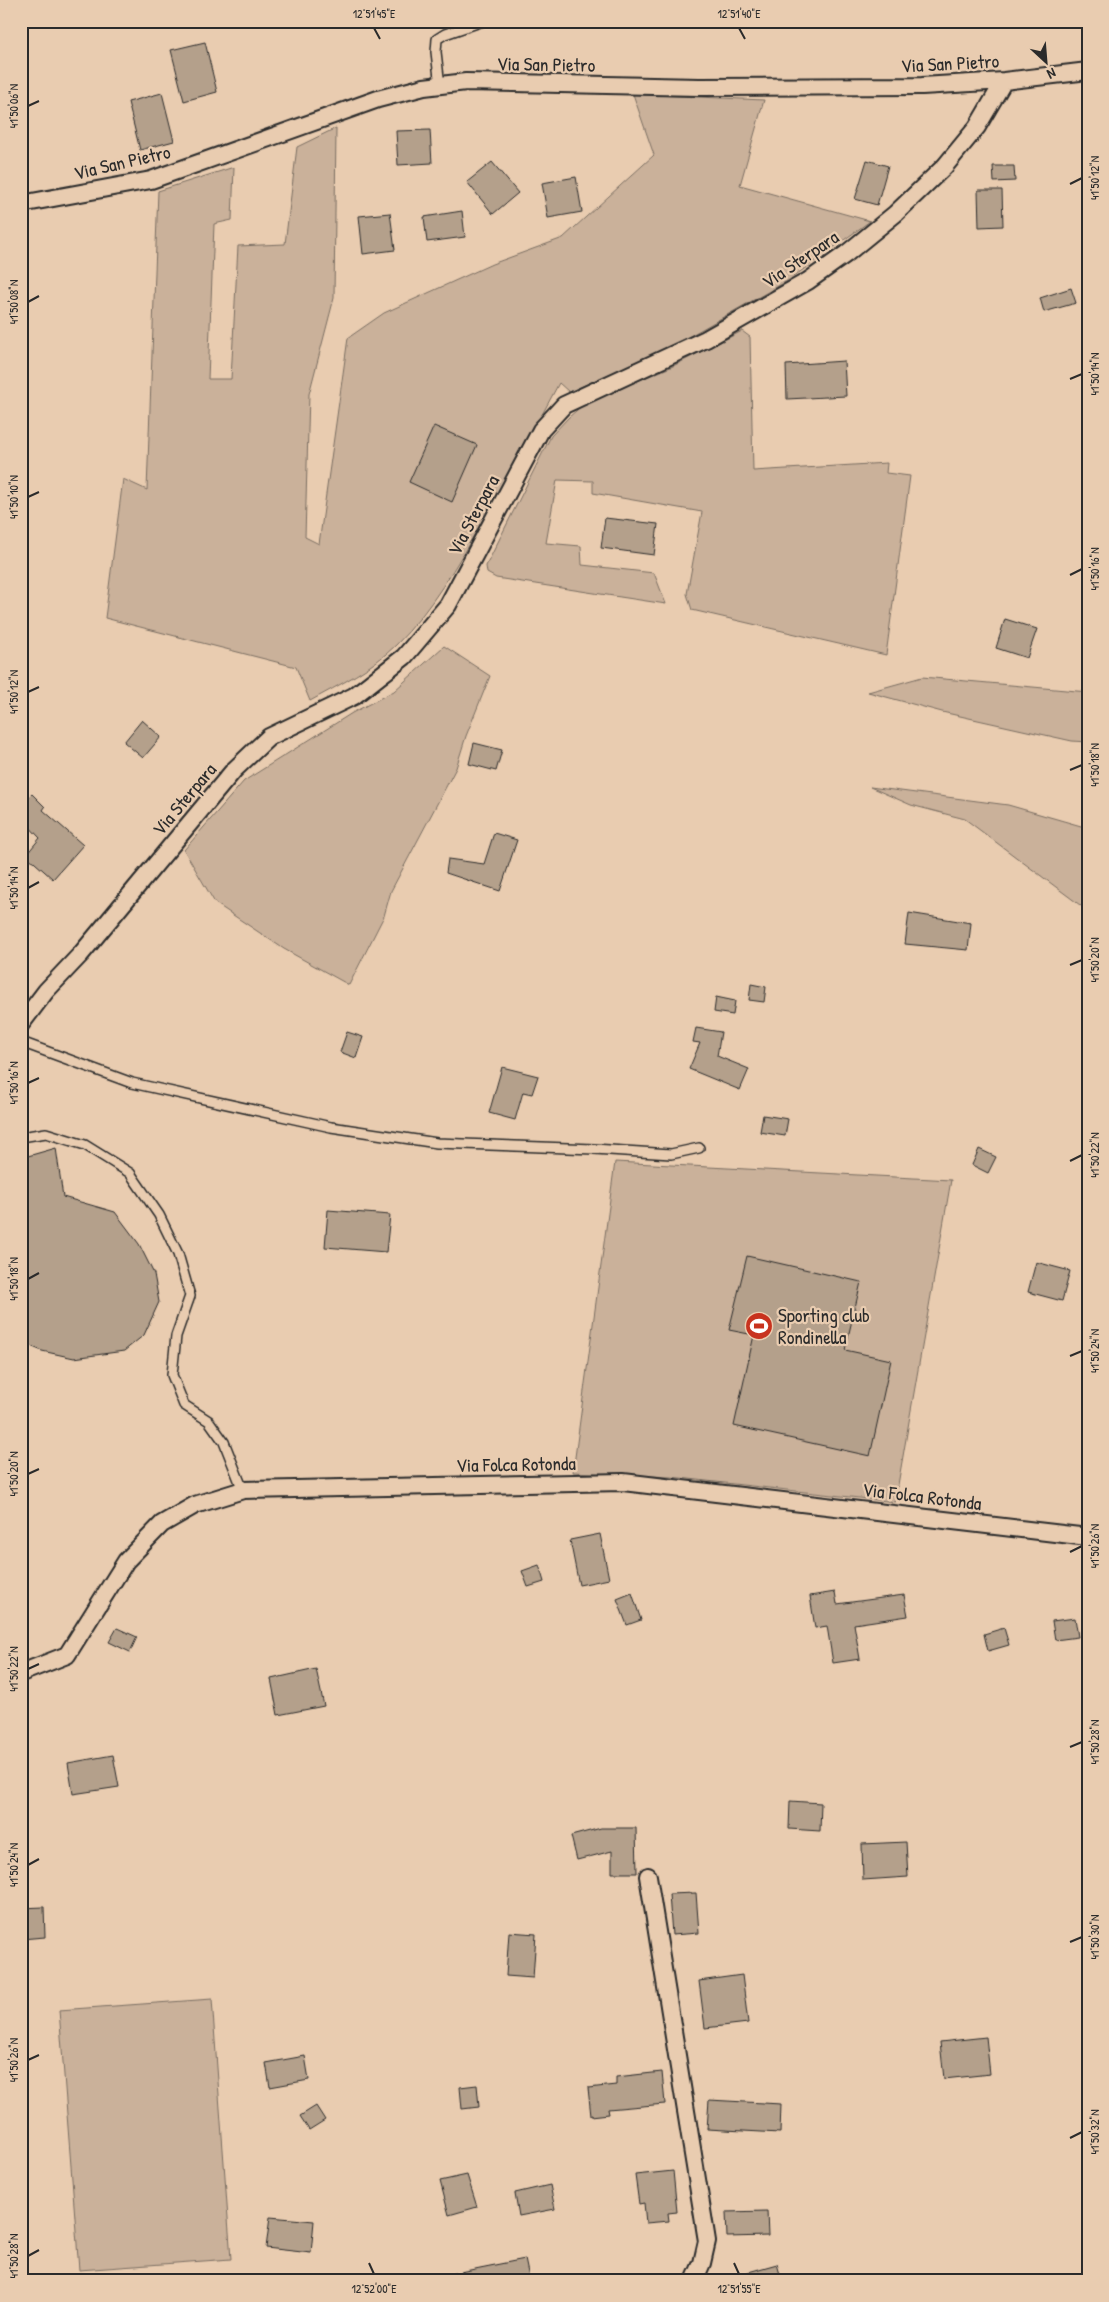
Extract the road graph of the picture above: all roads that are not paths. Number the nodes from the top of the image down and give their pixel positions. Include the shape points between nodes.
1 (483, 21) edge
2 (1088, 71) edge
3 (1004, 81) junction
4 (440, 86) junction
5 (21, 204) edge
6 (21, 1024) edge
7 (21, 1042) edge
8 (21, 1137) edge
9 (699, 1148) dead end
10 (243, 1490) junction
11 (1088, 1537) edge
12 (21, 1673) edge
13 (648, 1876) dead end
14 (694, 2281) edge

1 - 4 lane via 437,39
2 - 3 street, Via San Pietro
3 - 4 street, Via San Pietro via 922,86 699,87 466,82
3 - 6 street, Via Sterpara via 977,127 945,166 895,214 846,254 800,285 706,339 564,405 541,430 448,605 404,657 354,696 269,737 234,770
4 - 5 street, Via San Pietro via 378,99 151,180
7 - 9 lane via 132,1083 350,1130 437,1143 671,1154
8 - 10 lane via 46,1133 85,1144 130,1173 159,1215 178,1254 190,1296 176,1336 172,1375 184,1405 209,1422 224,1442
10 - 11 street, Via Folca Rotonda via 623,1482
10 - 12 street, Via Folca Rotonda via 195,1505 162,1524 126,1562 67,1655
13 - 14 street via 707,2241

